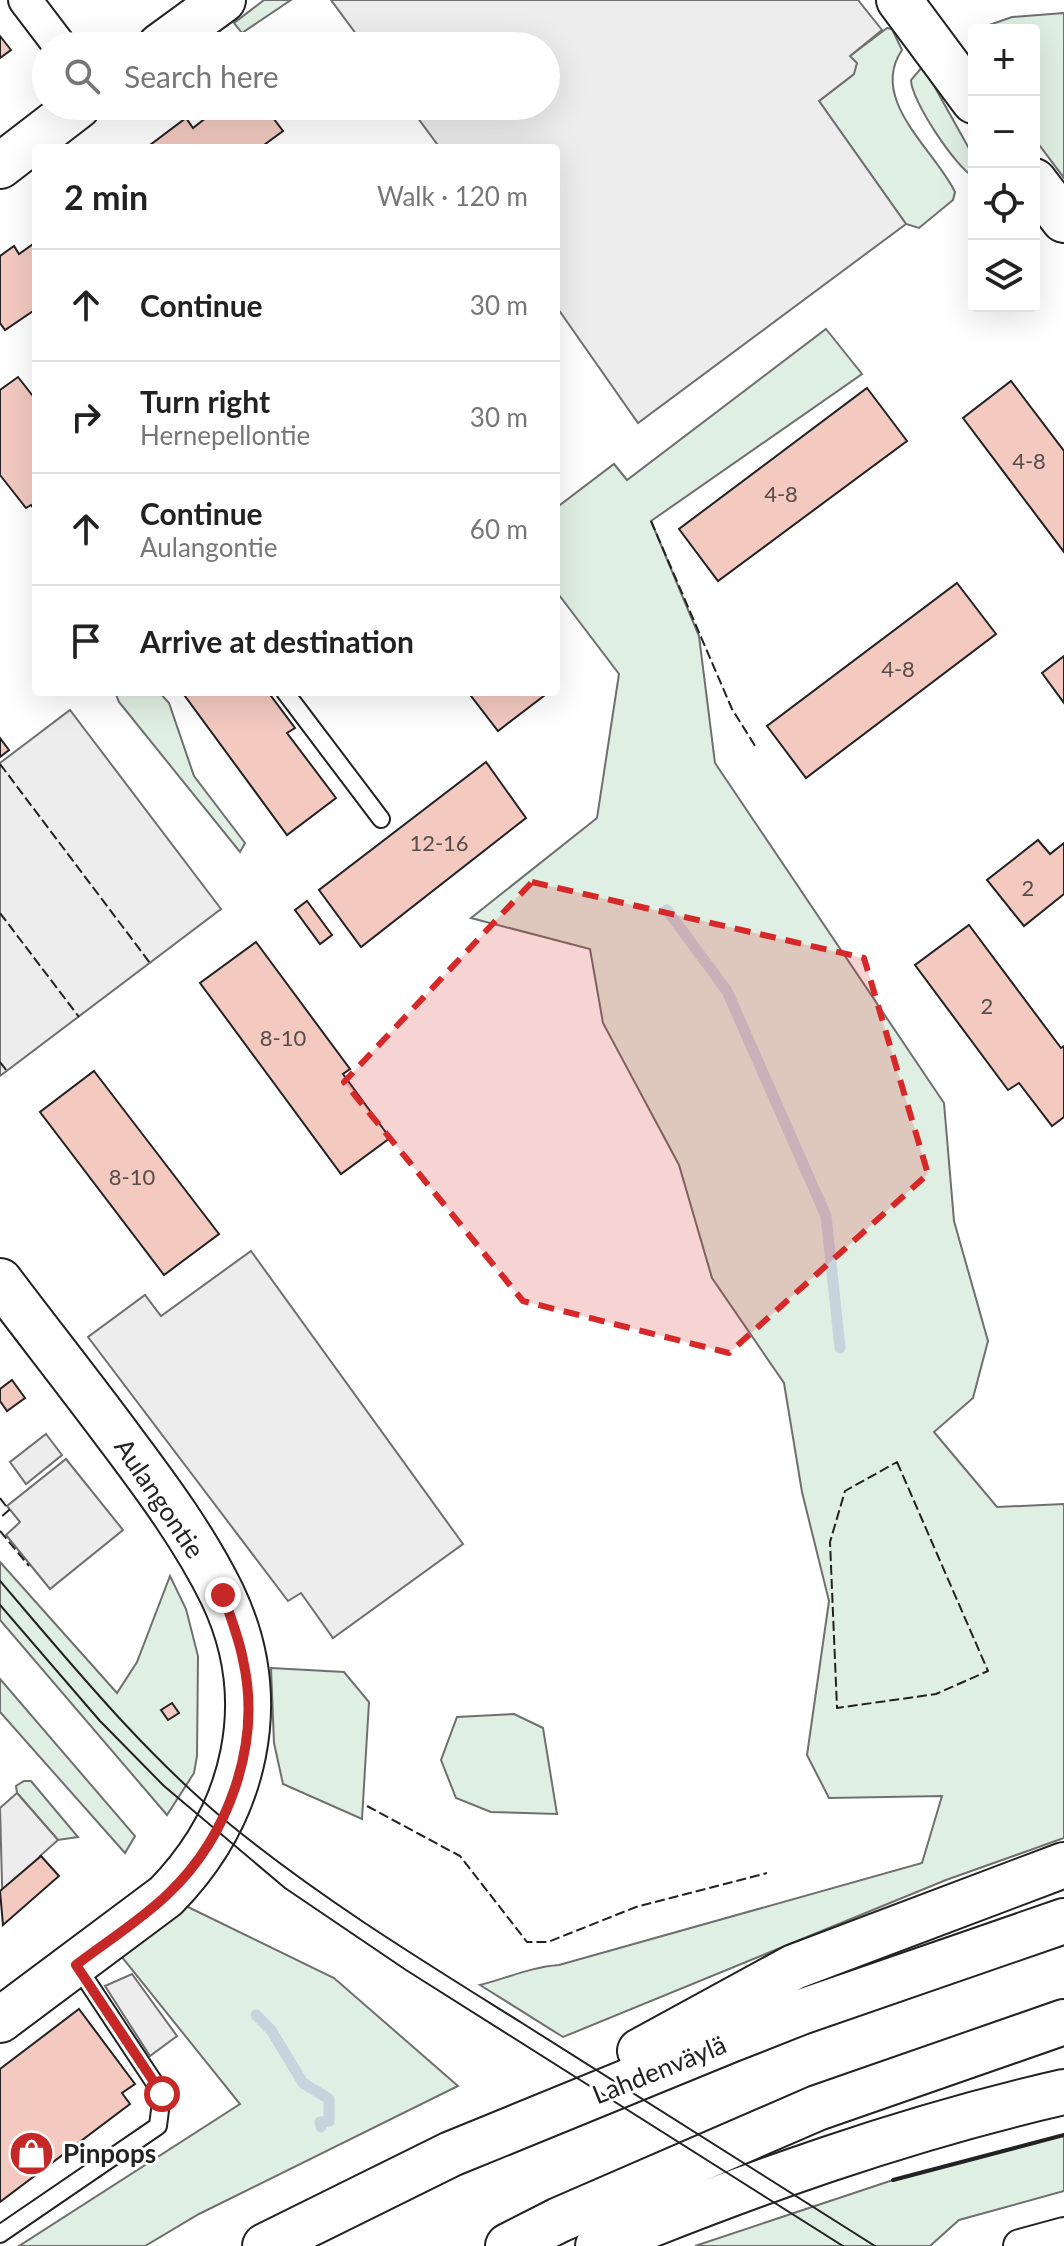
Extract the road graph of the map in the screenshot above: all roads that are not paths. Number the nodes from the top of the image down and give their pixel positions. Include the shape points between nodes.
1 (25, 0) edge
2 (223, 0) edge
3 (899, 0) edge
4 (49, 32) edge
5 (179, 32) edge
6 (970, 96) edge
7 (60, 120) edge
8 (0, 166) edge
9 (1040, 189) edge
10 (1064, 220) edge
11 (288, 696) edge
12 (381, 819) dead end
13 (0, 1281) edge
14 (1064, 1865) edge
15 (1064, 1921) edge
16 (76, 1965) junction
17 (0, 2020) edge
18 (1064, 2022) edge
19 (1064, 2092) edge
20 (451, 2154) junction
21 (0, 2234) edge
22 (1064, 2234) edge
23 (265, 2246) edge
24 (508, 2246) edge
25 (598, 2246) edge
26 (1020, 2246) edge

1 - 4 street
2 - 5 main road
3 - 6 main road
7 - 8 main road
9 - 10 main road
11 - 12 lane
13 - 16 main road, Aulangontie via 175,1512 223,1595 244,1661 243,1759 234,1795 207,1849 166,1896
14 - 20 main road via 794,1967
15 - 20 main road, Lahdenväylä via 801,2012
16 - 17 main road, Aulangontie
16 - 21 lane via 162,2094 158,2126
18 - 24 main road via 817,2108
19 - 25 main road via 831,2159
20 - 23 main road, Lahdenväylä
22 - 26 street

